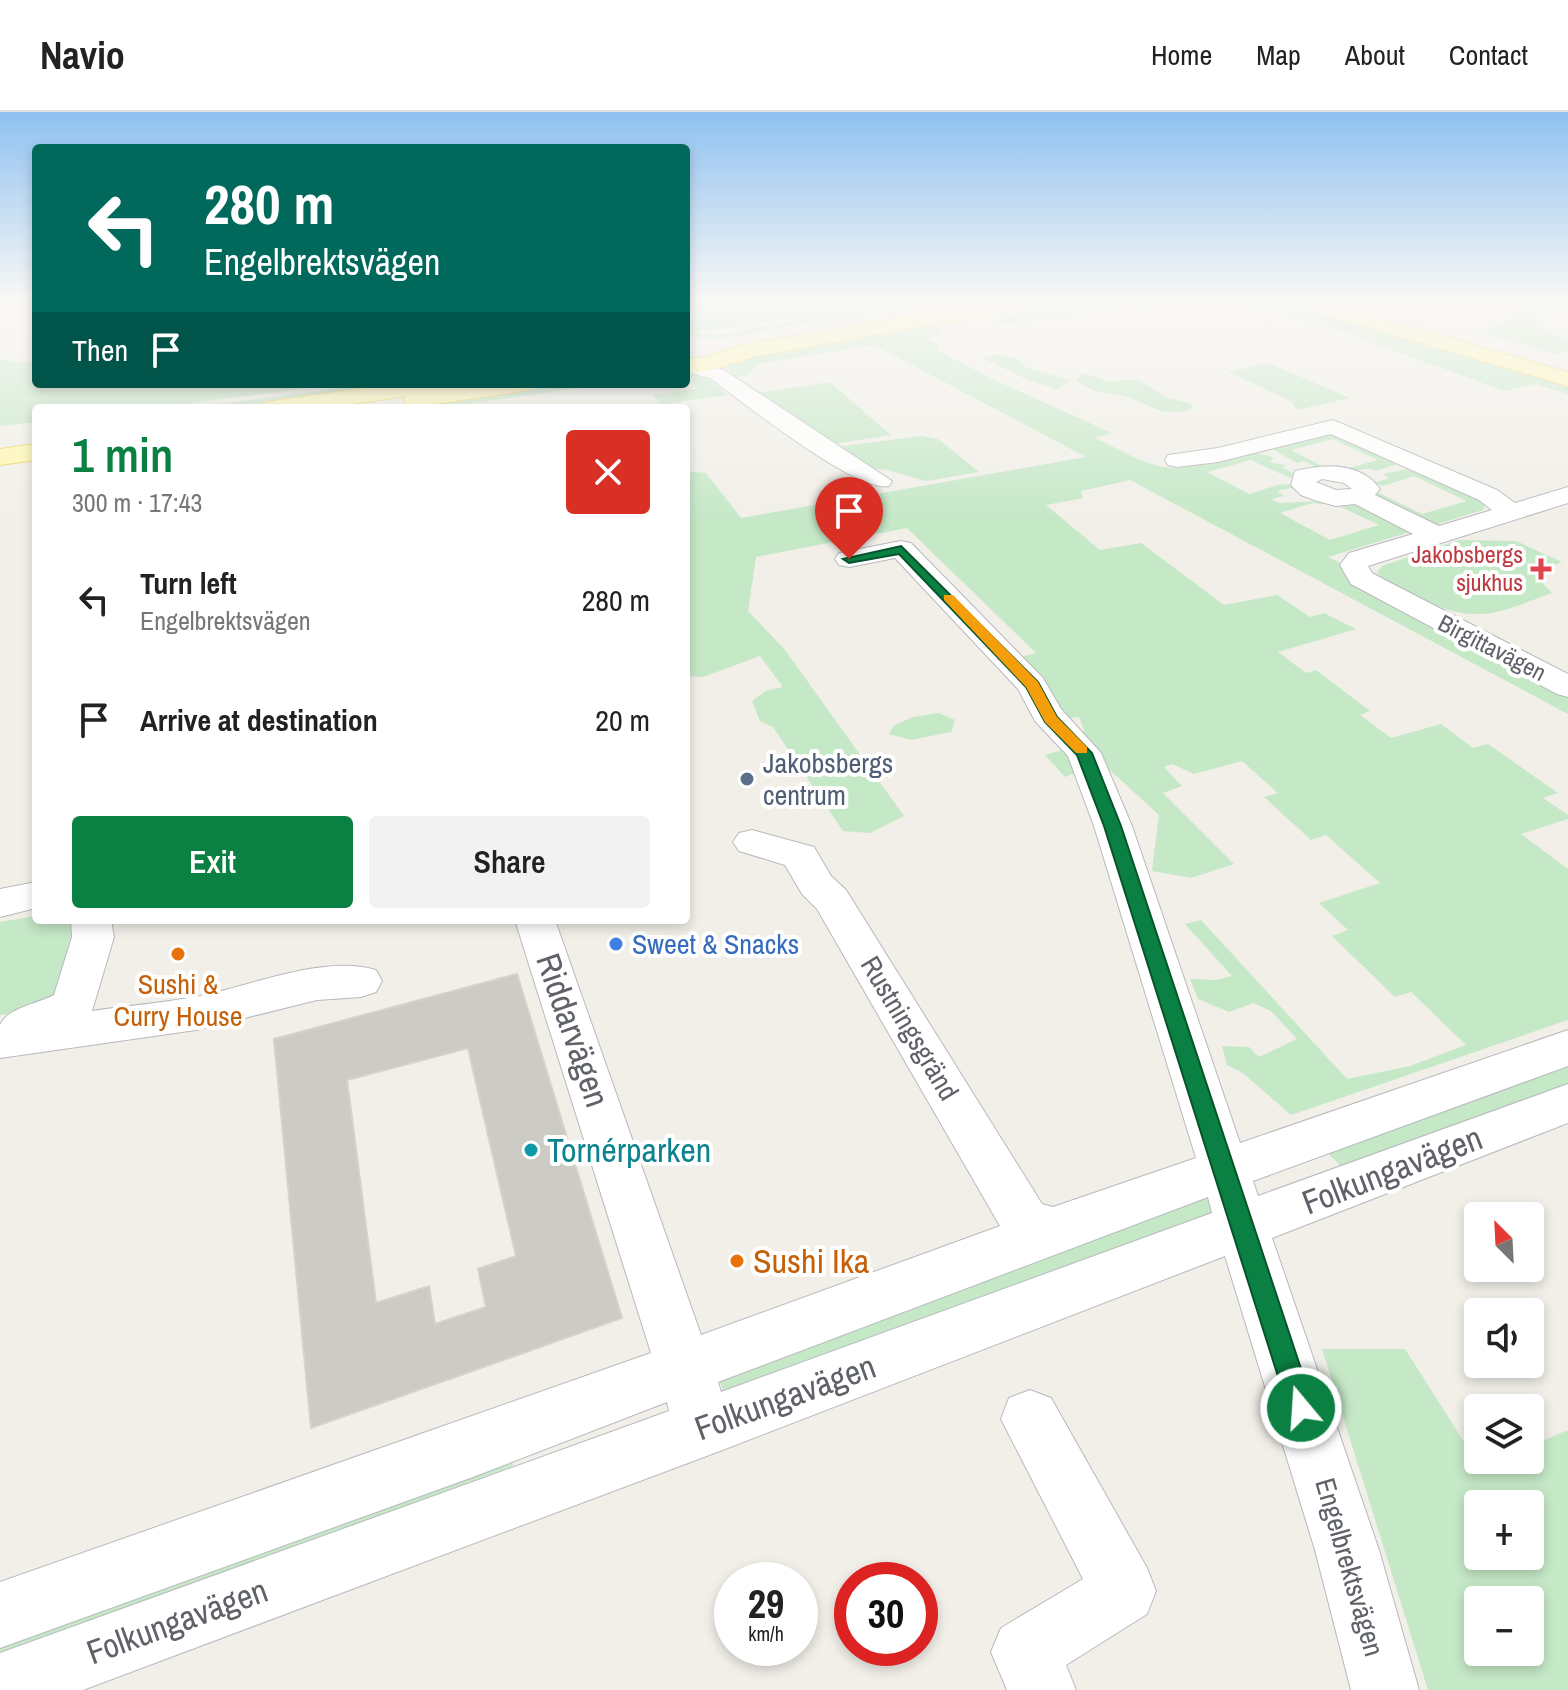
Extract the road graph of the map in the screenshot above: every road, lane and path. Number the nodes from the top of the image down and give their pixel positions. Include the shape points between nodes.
1 (735, 375) edge
2 (414, 388) edge
3 (495, 388) edge
4 (301, 404) edge
5 (384, 404) edge
6 (32, 441) edge
7 (0, 445) edge
8 (32, 453) edge
9 (0, 457) edge
10 (1177, 460) dead end
11 (1413, 463) junction
12 (880, 481) dead end
13 (1568, 495) edge
14 (1506, 514) junction
15 (1436, 535) junction
16 (849, 559) dead end
17 (1568, 687) edge
18 (752, 842) dead end
19 (32, 896) edge
20 (0, 903) edge
21 (91, 924) edge
22 (536, 924) edge
23 (361, 981) dead end
24 (0, 1026) edge
25 (0, 1041) edge
26 (1568, 1048) edge
27 (1568, 1103) edge
28 (1223, 1171) junction
29 (1242, 1226) junction
30 (1053, 1230) junction
31 (684, 1368) junction
32 (1030, 1419) dead end
33 (704, 1427) junction
34 (0, 1615) edge
35 (0, 1687) edge
36 (1042, 1690) edge
37 (1385, 1690) edge

1 - 12 street via 853,468
2 - 4 main road
3 - 5 main road
6 - 7 main road
8 - 9 main road
10 - 11 street via 1333,427
11 - 14 street via 1488,495 1506,508
11 - 15 street via 1356,487
13 - 14 street, Birgittavägen
14 - 15 street, Birgittavägen
15 - 17 street, Birgittavägen via 1359,559 1355,570 1373,585
16 - 28 street, Engelbrektsvägen via 901,549 1032,685 1051,719 1084,753 1113,826
18 - 30 street, Rustningsgränd via 800,856 816,885 832,900 1025,1222
19 - 20 street
21 - 24 street via 93,937 73,1005 42,1022
22 - 31 street, Riddarvägen
23 - 25 street via 317,984 196,1013
26 - 28 street, Folkungavägen
27 - 29 street, Folkungavägen
28 - 29 street, Engelbrektsvägen
28 - 30 street, Folkungavägen
29 - 33 street, Folkungavägen
29 - 37 street, Engelbrektsvägen via 1347,1550
30 - 31 street, Folkungavägen
31 - 33 street, Riddarvägen
31 - 34 street, Folkungavägen
32 - 36 street via 1124,1591 1025,1652
33 - 35 street, Folkungavägen

